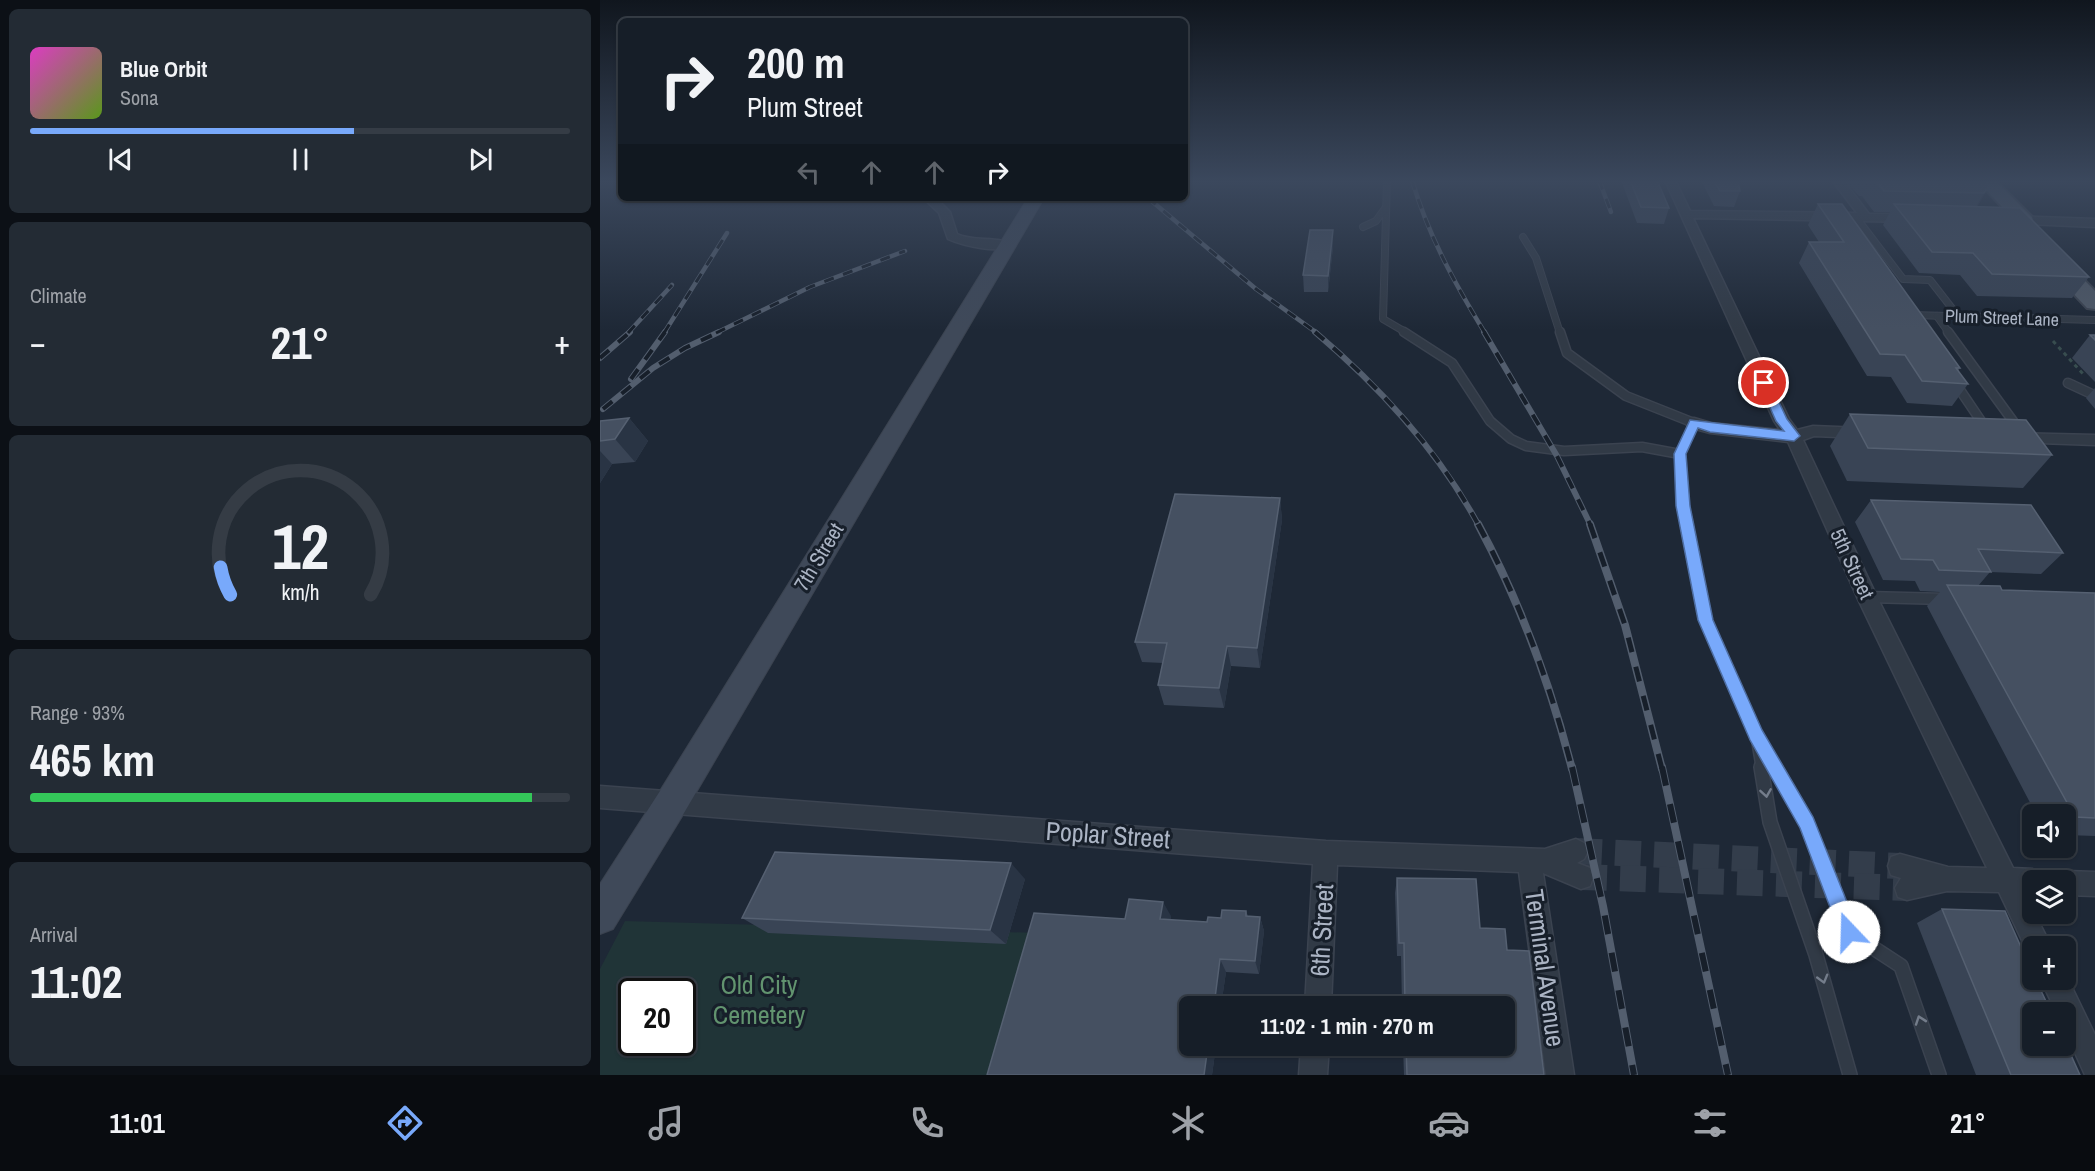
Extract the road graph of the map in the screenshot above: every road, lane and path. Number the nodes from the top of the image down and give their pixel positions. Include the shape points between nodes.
1 (950, 230) edge
2 (1015, 230) edge
3 (1386, 230) edge
4 (1693, 230) edge
5 (1870, 230) edge
6 (2027, 230) edge
7 (2044, 230) edge
8 (1523, 237) dead end
9 (1006, 245) junction
10 (2095, 276) edge
11 (2095, 303) edge
12 (1902, 306) edge
13 (1908, 315) junction
14 (1937, 316) junction
15 (1958, 316) junction
16 (2095, 320) edge
17 (1915, 324) edge
18 (2053, 341) dead end
19 (2088, 379) dead end
20 (1953, 380) edge
21 (2068, 383) dead end
22 (2094, 395) edge
23 (1694, 423) junction
24 (1884, 434) edge
25 (1794, 436) junction
26 (1968, 436) edge
27 (1992, 437) junction
28 (2025, 438) junction
29 (2095, 440) edge
30 (1680, 454) junction
31 (1868, 597) junction
32 (1957, 600) edge
33 (1756, 735) junction
34 (600, 797) edge
35 (672, 802) junction
36 (1576, 851) tunnel mouth
37 (1326, 853) junction
38 (1537, 861) junction
39 (1581, 877) tunnel mouth
40 (1903, 877) tunnel mouth
41 (2005, 879) junction
42 (2022, 880) edge
43 (2076, 883) edge
44 (2095, 884) edge
45 (600, 916) edge
46 (2033, 936) edge
47 (2059, 990) edge
48 (1319, 996) edge
49 (1314, 1056) edge
50 (2095, 1065) edge
51 (1313, 1075) edge
52 (1560, 1075) edge
53 (1850, 1075) edge
54 (1939, 1075) edge

1 - 9 street via 952,236 966,243
2 - 9 street, 7th Street
3 - 30 lane via 1383,319 1452,364 1491,424 1509,438 1527,446 1571,451 1664,447
4 - 25 street, 5th Street via 1782,421
5 - 15 lane via 1903,279 1930,280
6 - 11 main road
7 - 10 main road
8 - 23 lane via 1536,258 1567,353 1626,396
9 - 35 street, 7th Street
12 - 13 lane
13 - 14 lane, Plum Street Lane
13 - 17 lane
14 - 15 lane, Plum Street Lane
14 - 28 lane
15 - 16 lane, Plum Street Lane
18 - 19 path
20 - 27 lane
21 - 22 lane
23 - 25 street
23 - 30 lane
24 - 25 street via 1813,431
25 - 31 street, 5th Street
26 - 27 street
27 - 28 street
28 - 29 street
30 - 33 lane via 1683,506 1705,620
31 - 32 lane
31 - 41 street, 5th Street
33 -> 53 lane via 1770,822 1816,955
54 -> 33 lane via 1901,966 1849,932 1807,823
34 - 35 street, Poplar Street
35 - 37 street, Poplar Street
35 - 45 street, 7th Street
36 - 38 street, Poplar Street
37 - 38 street, Poplar Street
37 - 48 street, 6th Street
38 - 39 street, Poplar Street
38 - 52 street, Terminal Avenue
40 - 41 street
41 - 42 street
41 - 46 street, 5th Street
43 - 44 street
47 - 50 street
49 - 51 street

